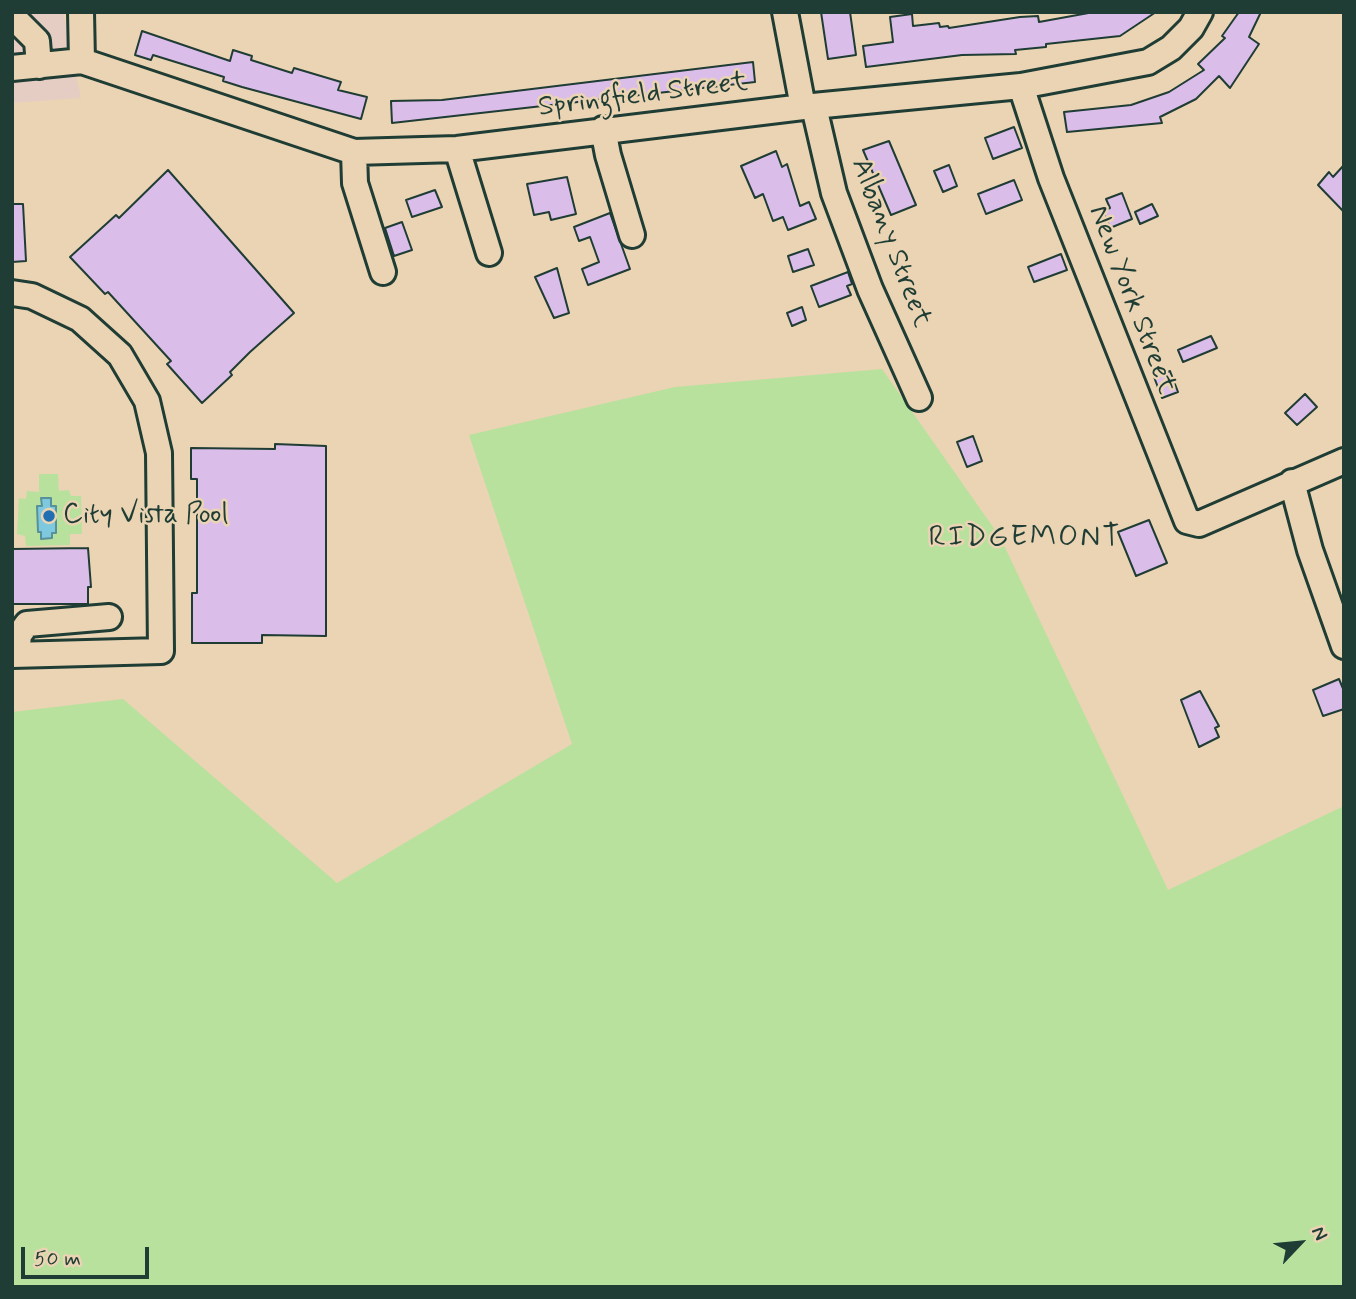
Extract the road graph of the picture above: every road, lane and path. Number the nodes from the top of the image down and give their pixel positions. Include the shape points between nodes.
1 (81, 12) edge
2 (785, 12) edge
3 (1200, 12) edge
4 (12, 16) edge
5 (82, 61) junction
6 (39, 66) junction
7 (12, 68) edge
8 (1021, 86) junction
9 (808, 107) junction
10 (603, 130) junction
11 (457, 149) junction
12 (354, 152) junction
13 (632, 235) dead end
14 (489, 253) dead end
15 (383, 272) dead end
16 (12, 293) edge
17 (919, 398) dead end
18 (1344, 461) edge
19 (1292, 482) junction
20 (109, 617) dead end
21 (1344, 646) edge
22 (15, 655) edge

1 - 5 street
2 - 9 street, Albany Street
3 - 8 street, Springfield Street via 1191,28 1148,62
4 - 6 street via 37,41
5 - 6 street
5 - 12 street, Springfield Street
6 - 7 street
8 - 9 street, Springfield Street
8 - 19 street, New York Street via 1051,178 1183,515 1191,524 1199,524
9 - 10 street, Springfield Street
9 - 17 street, Albany Street via 870,289
10 - 11 street, Springfield Street
10 - 13 street
11 - 12 street, Springfield Street
11 - 14 street
12 - 15 street via 355,183
16 - 22 street via 32,296 80,319 120,355 147,401 159,453 160,651
18 - 19 street
19 - 21 street
20 - 22 street via 27,624

